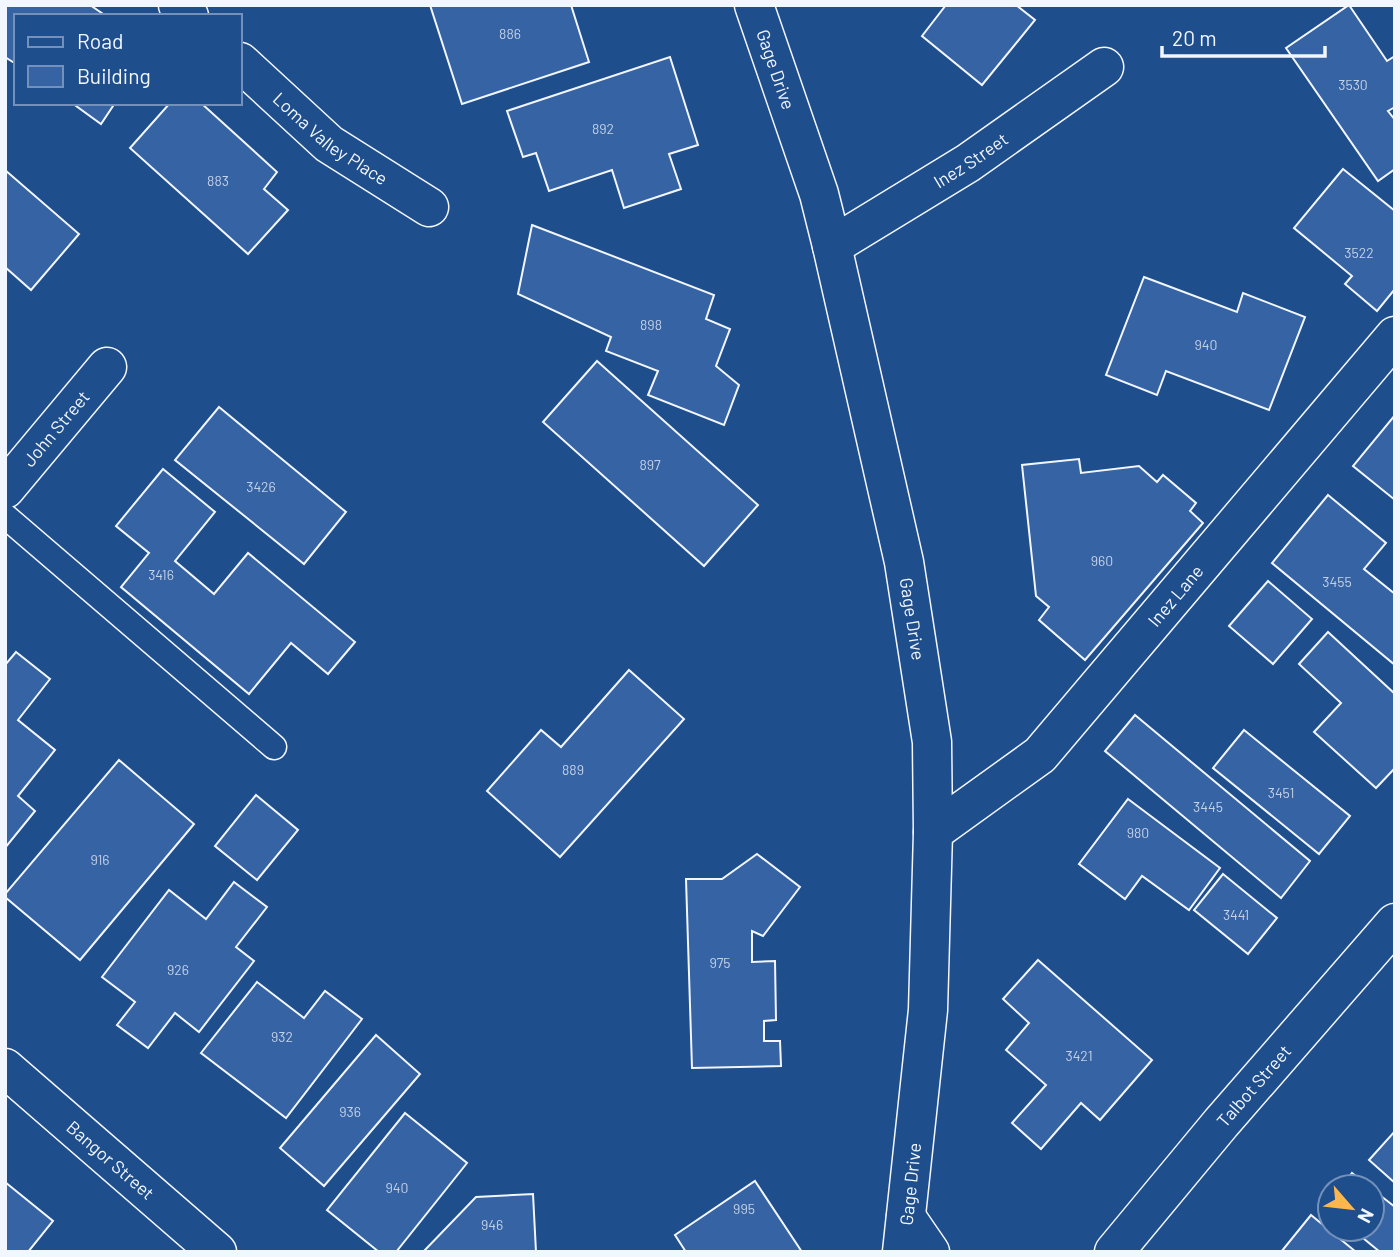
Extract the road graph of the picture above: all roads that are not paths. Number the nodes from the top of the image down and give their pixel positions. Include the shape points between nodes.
1 (754, 5) edge
2 (242, 64) edge
3 (1104, 67) dead end
4 (429, 207) dead end
5 (832, 246) junction
6 (1395, 336) edge
7 (107, 367) dead end
8 (5, 489) edge
9 (5, 516) edge
10 (274, 747) dead end
11 (933, 832) junction
12 (1395, 923) edge
13 (5, 1068) edge
14 (902, 1240) edge
15 (217, 1252) edge
16 (930, 1252) edge
17 (1114, 1252) edge

1 - 5 street, Gage Drive via 819,194
2 - 4 street, Loma Valley Place via 329,144
3 - 5 street, Inez Street via 968,163
5 - 11 street, Gage Drive via 904,562 932,742
6 - 11 street, Inez Lane via 1040,755
7 - 8 street, John Street
9 - 10 lane
11 - 14 street, Gage Drive via 928,1010
12 - 17 street, Talbot Street
13 - 15 street, Bangor Street
14 - 16 street

